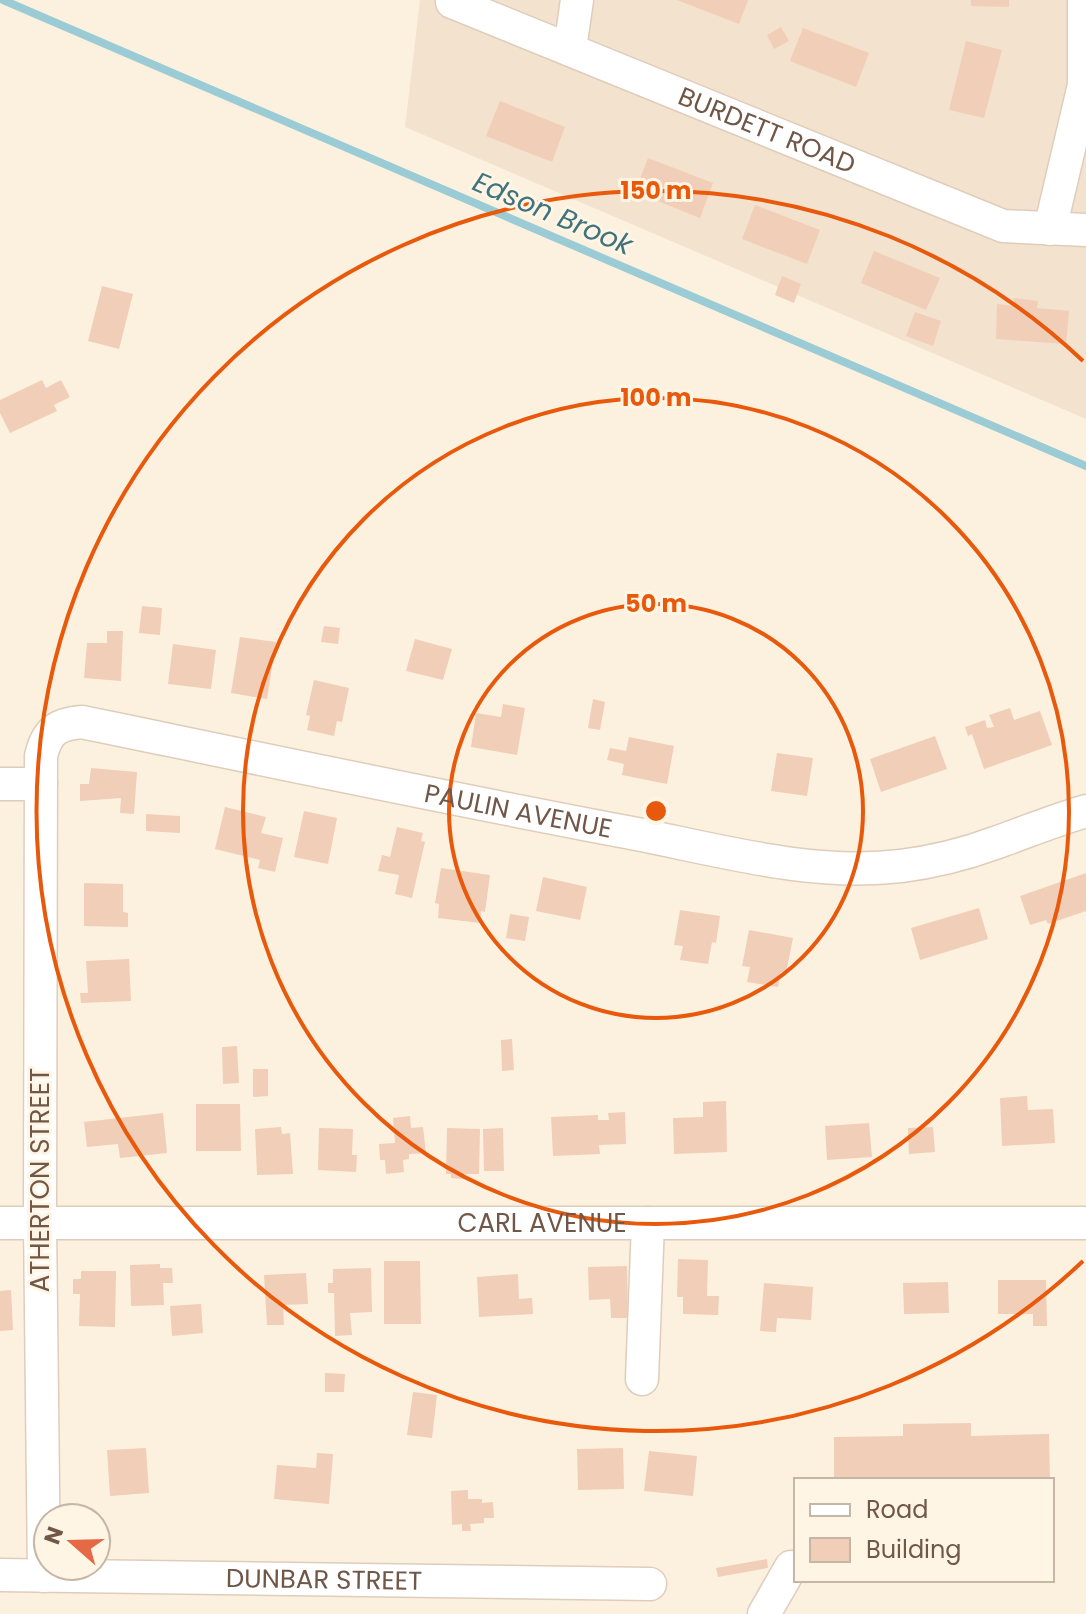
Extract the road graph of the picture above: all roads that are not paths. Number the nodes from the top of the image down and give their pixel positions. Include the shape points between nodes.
1 (577, 0) edge
2 (1084, 0) edge
3 (452, 2) dead end
4 (570, 49) junction
5 (1050, 229) junction
6 (1086, 230) edge
7 (0, 784) edge
8 (41, 784) junction
9 (1086, 811) edge
10 (40, 1222) junction
11 (0, 1223) edge
12 (648, 1223) junction
13 (1086, 1223) edge
14 (642, 1379) dead end
15 (43, 1502) edge
16 (791, 1567) dead end
17 (0, 1575) edge
18 (32, 1576) edge
19 (112, 1577) edge
20 (650, 1584) dead end
21 (764, 1614) edge

1 - 4 street
2 - 5 street via 1084,85
3 - 4 street, BURDETT ROAD
4 - 5 street, BURDETT ROAD via 1003,226
5 - 6 street, BURDETT ROAD
7 - 8 street
8 - 9 street, PAULIN AVENUE via 41,756 49,736 63,723 82,722 741,856 840,869 901,866 963,854
8 - 10 street, ATHERTON STREET
10 - 11 street, CARL AVENUE
10 - 12 street, CARL AVENUE
10 - 15 street, ATHERTON STREET
12 - 13 street, CARL AVENUE
12 - 14 street
16 - 21 street
17 - 18 street, DUNBAR STREET
19 - 20 street, DUNBAR STREET

